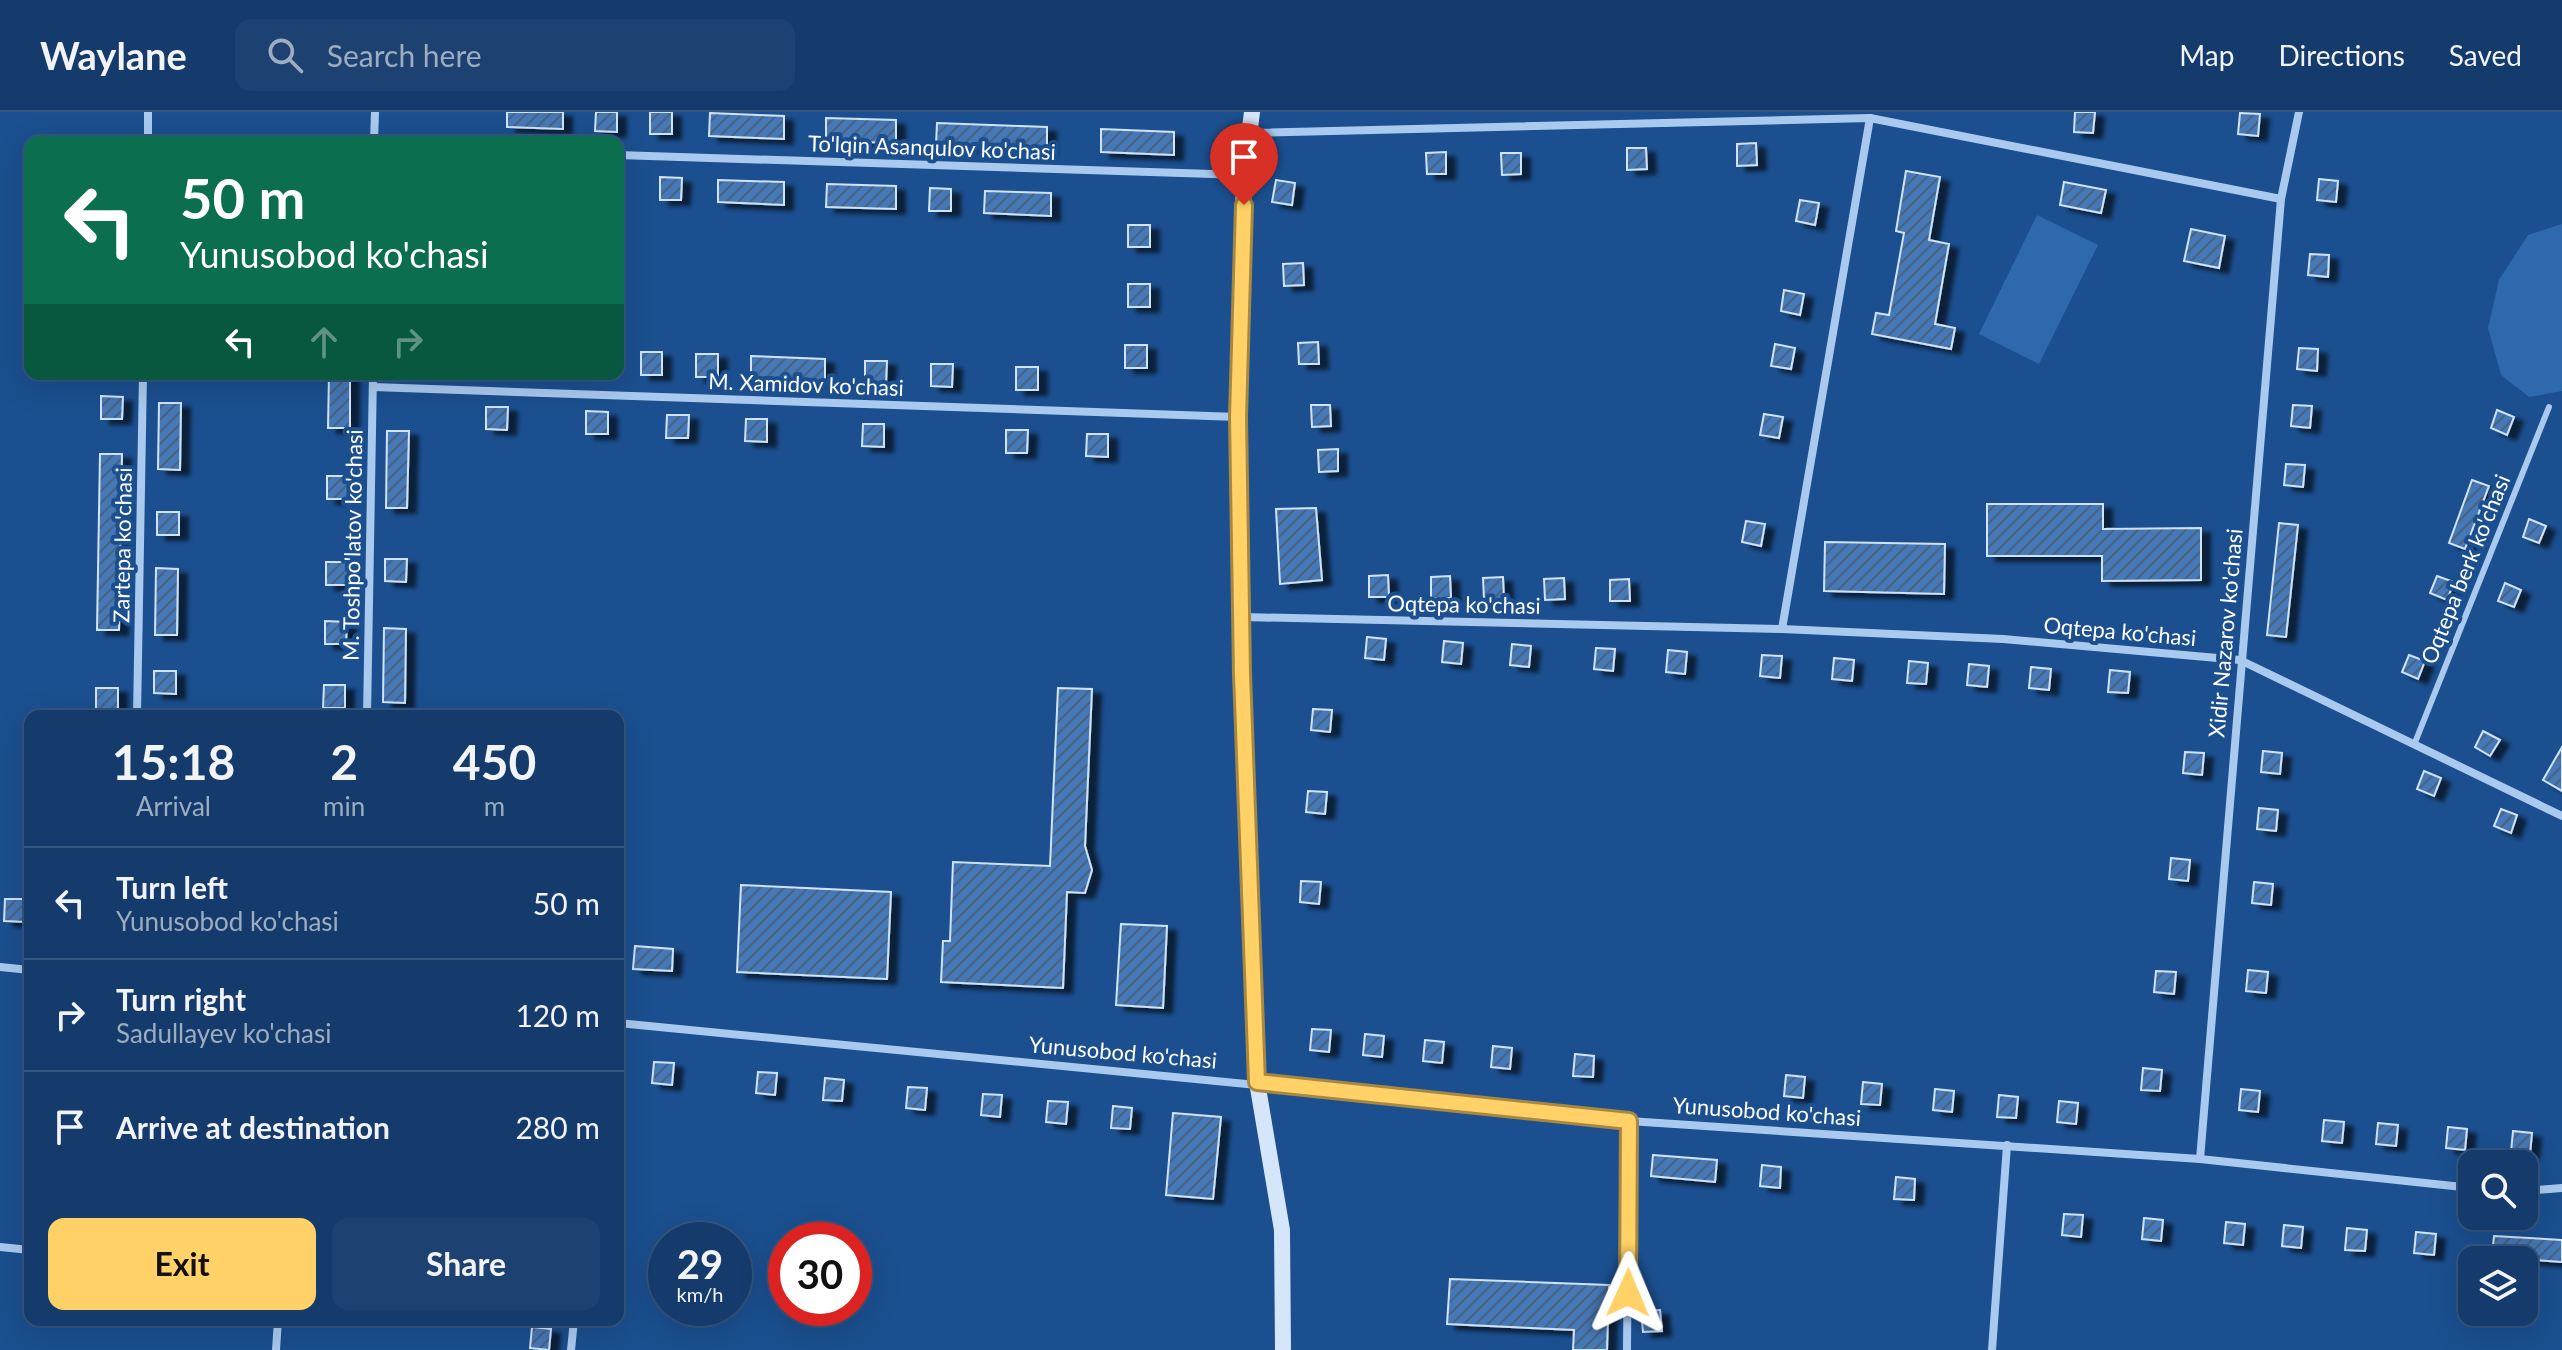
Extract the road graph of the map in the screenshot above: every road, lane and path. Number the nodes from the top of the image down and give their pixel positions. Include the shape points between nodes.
1 (148, 112) edge
2 (375, 112) edge
3 (1252, 112) edge
4 (2299, 112) edge
5 (1870, 118) junction
6 (1249, 133) junction
7 (148, 136) edge
8 (374, 136) edge
9 (624, 155) edge
10 (1244, 175) junction
11 (2281, 199) junction
12 (143, 380) edge
13 (373, 380) edge
14 (373, 387) junction
15 (2549, 407) dead end
16 (1238, 417) junction
17 (1242, 617) junction
18 (1782, 629) junction
19 (2240, 660) junction
20 (137, 710) edge
21 (367, 710) edge
22 (2414, 745) junction
23 (2562, 816) edge
24 (0, 967) edge
25 (24, 969) edge
26 (624, 1024) edge
27 (1257, 1082) junction
28 (1629, 1121) junction
29 (2007, 1145) junction
30 (2200, 1159) junction
31 (2458, 1187) edge
32 (2562, 1188) edge
33 (2538, 1190) edge
34 (0, 1247) edge
35 (24, 1249) edge
36 (278, 1326) edge
37 (573, 1326) edge
38 (276, 1350) edge
39 (571, 1350) edge
40 (1283, 1350) edge
41 (1627, 1350) edge
42 (1992, 1350) edge

1 - 7 street
2 - 8 street
3 - 6 main road
4 - 11 street, Xidir Nazarov ko'chasi
5 - 6 street
5 - 11 street
5 - 18 street
6 - 10 main road
9 - 10 street, To'lqin Asanqulov ko'chasi
10 - 16 main road
11 - 19 street, Xidir Nazarov ko'chasi
12 - 20 street, Zartepa ko'chasi
13 - 14 street, M. Toshpo'latov ko'chasi
14 - 16 street, M. Xamidov ko'chasi
14 - 21 street, M. Toshpo'latov ko'chasi
15 - 22 lane, Oqtepa berk ko'chasi
16 - 17 main road
17 - 18 street, Oqtepa ko'chasi
17 - 27 main road
18 - 19 street, Oqtepa ko'chasi via 2003,639
19 - 22 street, Oqtepa ko'chasi
19 - 30 street, Xidir Nazarov ko'chasi
22 - 23 street, Oqtepa ko'chasi
24 - 25 street
26 - 27 street, Yunusobod ko'chasi
27 - 28 street, Yunusobod ko'chasi
27 - 40 main road via 1282,1230
28 - 29 street, Yunusobod ko'chasi
28 - 41 street
29 - 30 street, Yunusobod ko'chasi
29 - 42 street
30 - 31 street, Yunusobod ko'chasi
32 - 33 street
34 - 35 street
36 - 38 street
37 - 39 street

